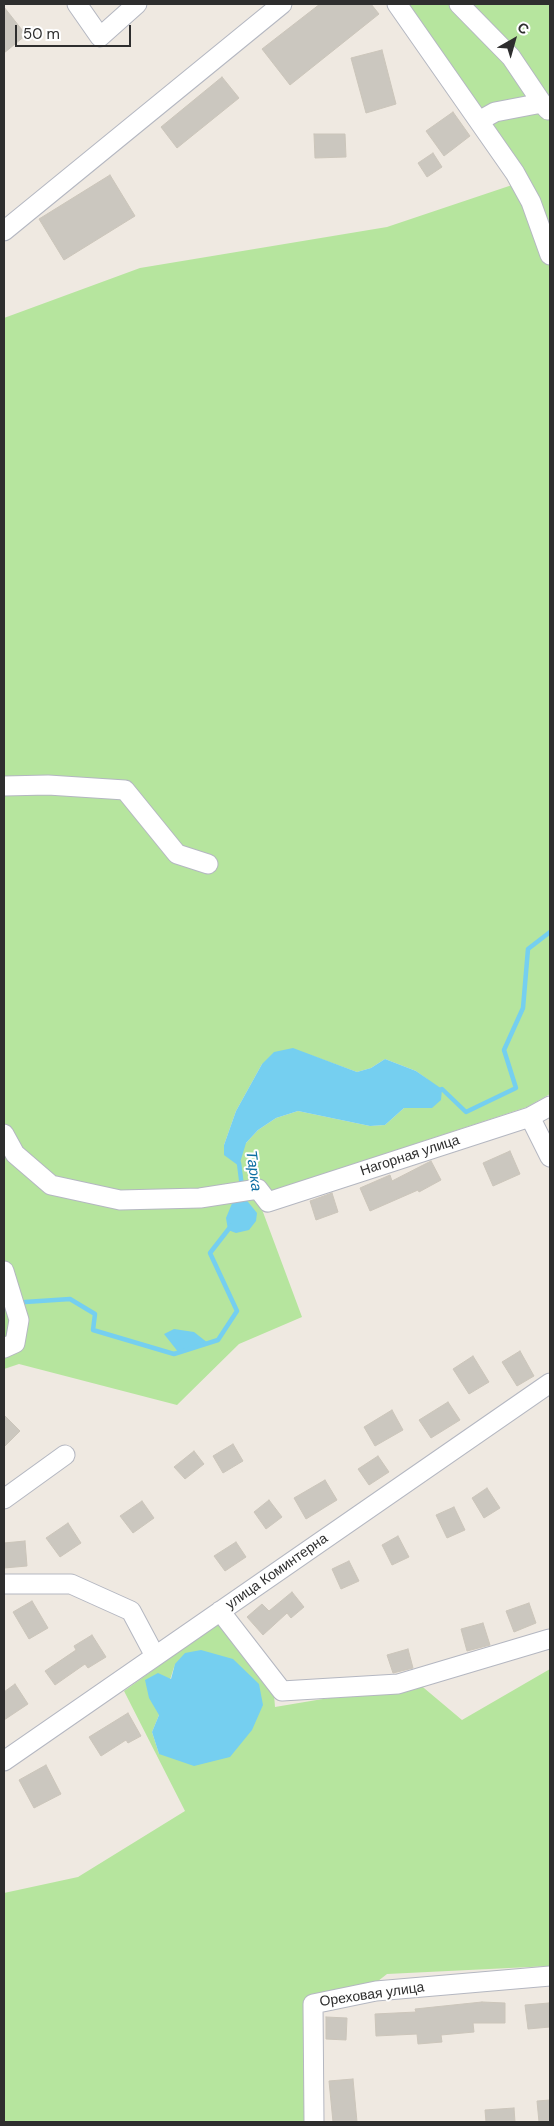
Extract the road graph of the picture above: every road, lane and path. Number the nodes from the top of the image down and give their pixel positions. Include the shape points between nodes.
1 (78, 4) edge
2 (137, 4) edge
3 (282, 4) edge
4 (397, 4) edge
5 (459, 4) edge
6 (546, 108) edge
7 (479, 121) junction
8 (4, 230) edge
9 (550, 255) edge
10 (4, 786) edge
11 (208, 864) dead end
12 (550, 1106) edge
13 (530, 1117) junction
14 (4, 1134) edge
15 (550, 1157) edge
16 (7, 1279) edge
17 (4, 1348) edge
18 (550, 1383) edge
19 (66, 1455) dead end
20 (4, 1498) edge
21 (4, 1584) edge
22 (220, 1611) junction
23 (549, 1639) edge
24 (155, 1656) junction
25 (4, 1761) edge
26 (550, 1976) edge
27 (314, 2122) edge

1 - 2 street via 100,38
3 - 8 street
4 - 7 street
5 - 6 street via 510,57
6 - 7 street via 495,112
7 - 9 street via 515,172 531,202
10 - 11 street via 125,790 177,854
12 - 13 street, Нагорная улица
13 - 14 street, Нагорная улица via 263,1196 232,1193 200,1198 120,1200 51,1186 15,1154
13 - 15 street
16 - 17 street via 19,1320 15,1343
18 - 22 street, улица Коминтерна
19 - 20 street
21 - 24 street via 71,1584 131,1611
22 - 23 street via 282,1691 398,1684
22 - 24 street, улица Коминтерна
24 - 25 street, улица Коминтерна
26 - 27 street, Ореховая улица via 376,1992 313,2004

